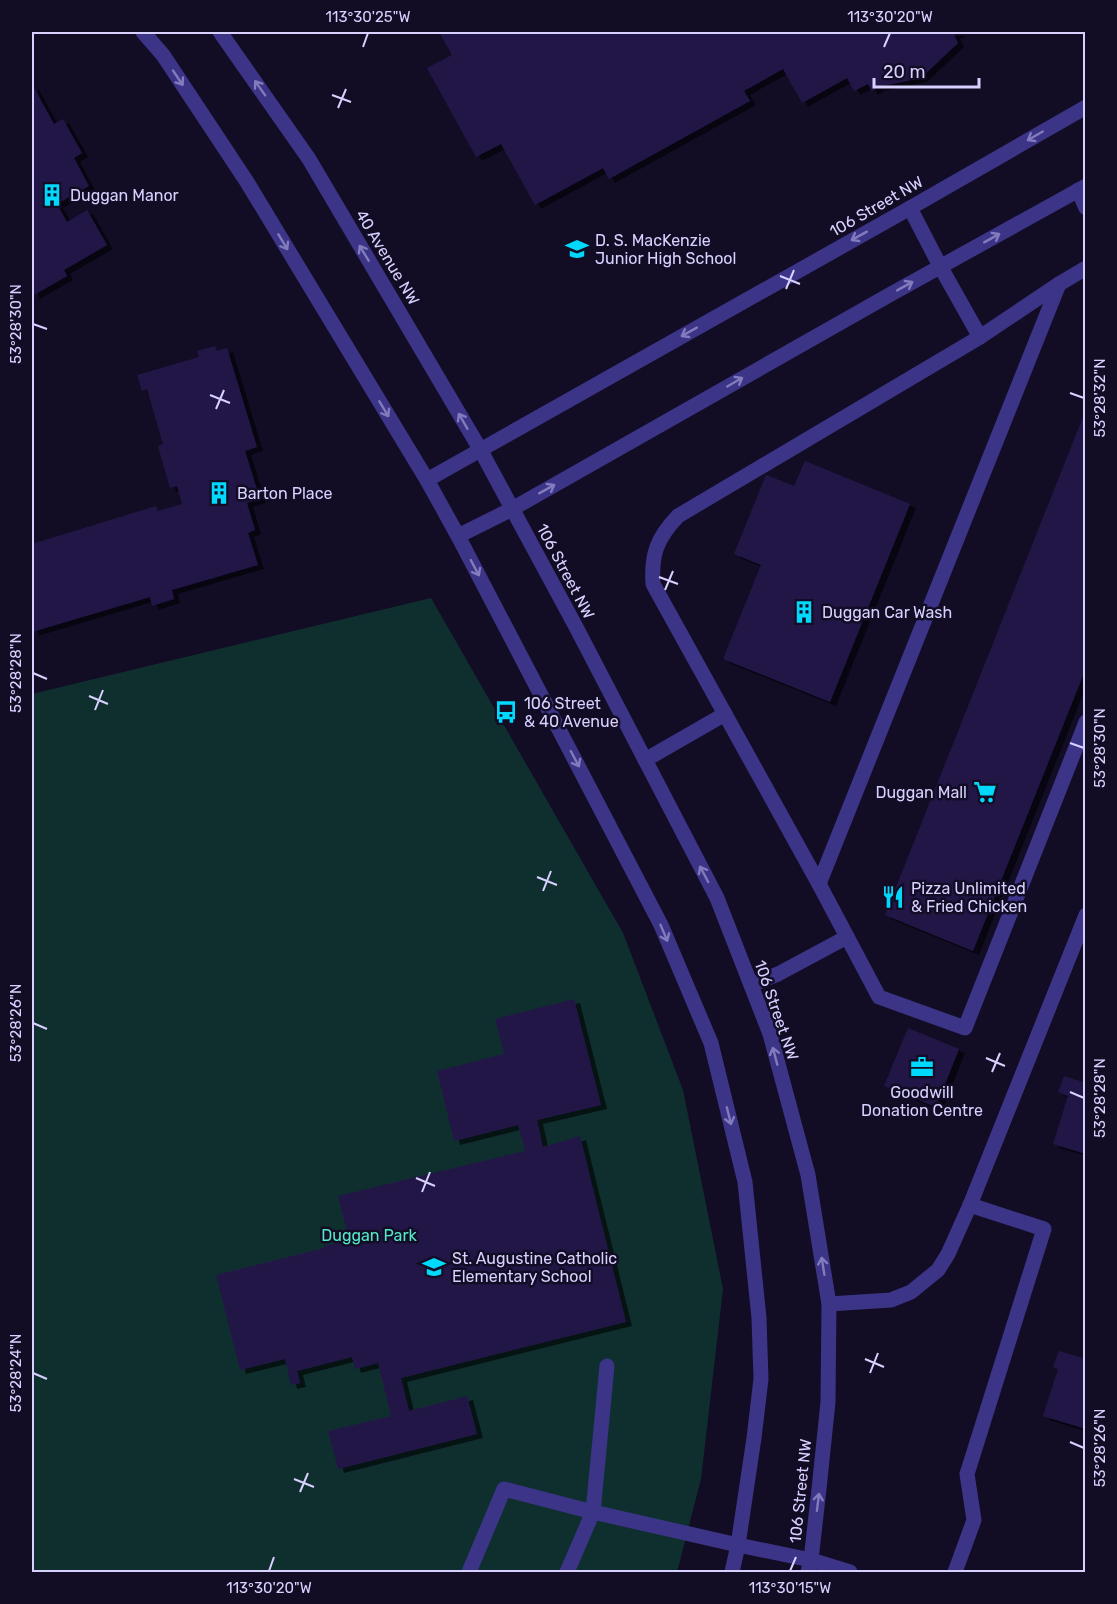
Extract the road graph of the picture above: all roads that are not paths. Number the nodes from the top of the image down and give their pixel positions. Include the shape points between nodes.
1 (143, 32) edge
2 (220, 32) edge
3 (1086, 106) edge
4 (1082, 188) edge
5 (910, 207) junction
6 (1086, 208) edge
7 (940, 267) junction
8 (1086, 268) edge
9 (1059, 284) junction
10 (980, 337) junction
11 (480, 449) junction
12 (427, 480) junction
13 (512, 509) junction
14 (458, 536) junction
15 (725, 714) junction
16 (1086, 722) edge
17 (645, 760) junction
18 (819, 884) junction
19 (1086, 915) edge
20 (848, 937) junction
21 (751, 985) junction
22 (970, 1205) junction
23 (829, 1304) junction
24 (607, 1366) dead end
25 (593, 1512) junction
26 (738, 1545) junction
27 (809, 1566) edge
28 (469, 1572) edge
29 (567, 1572) edge
30 (732, 1572) edge
31 (850, 1572) edge
32 (955, 1572) edge

1 -> 12 street via 163,55 247,182
11 -> 2 street, 40 Avenue NW via 309,159
3 -> 5 street, 106 Street NW
4 - 6 street
7 -> 4 street
5 - 7 street
5 -> 11 street, 106 Street NW
7 - 10 street
13 -> 7 street
8 - 9 street
9 - 10 street
9 - 18 street
10 - 15 street via 695,505 666,529 656,548 653,584
11 - 12 street, 106 Street NW
11 - 13 street, 40 Avenue NW
12 - 14 street
13 - 14 street
13 - 17 street, 106 Street NW
14 -> 26 street via 661,925 711,1043 745,1182 759,1318 761,1379
15 - 17 street
15 - 18 street
16 - 20 street via 965,1028 879,997
21 -> 17 street, 106 Street NW via 717,898
18 - 20 street
19 - 22 street
20 - 21 street
23 -> 21 street, 106 Street NW via 808,1175 770,1034
22 - 23 street via 938,1270 911,1292 891,1300
22 - 32 street via 1044,1229 967,1474 974,1520
27 -> 23 street, 106 Street NW via 828,1402
24 - 25 street
25 - 26 street
25 - 28 street via 504,1489
25 - 29 street
26 - 27 street
26 - 30 street
27 - 31 street

